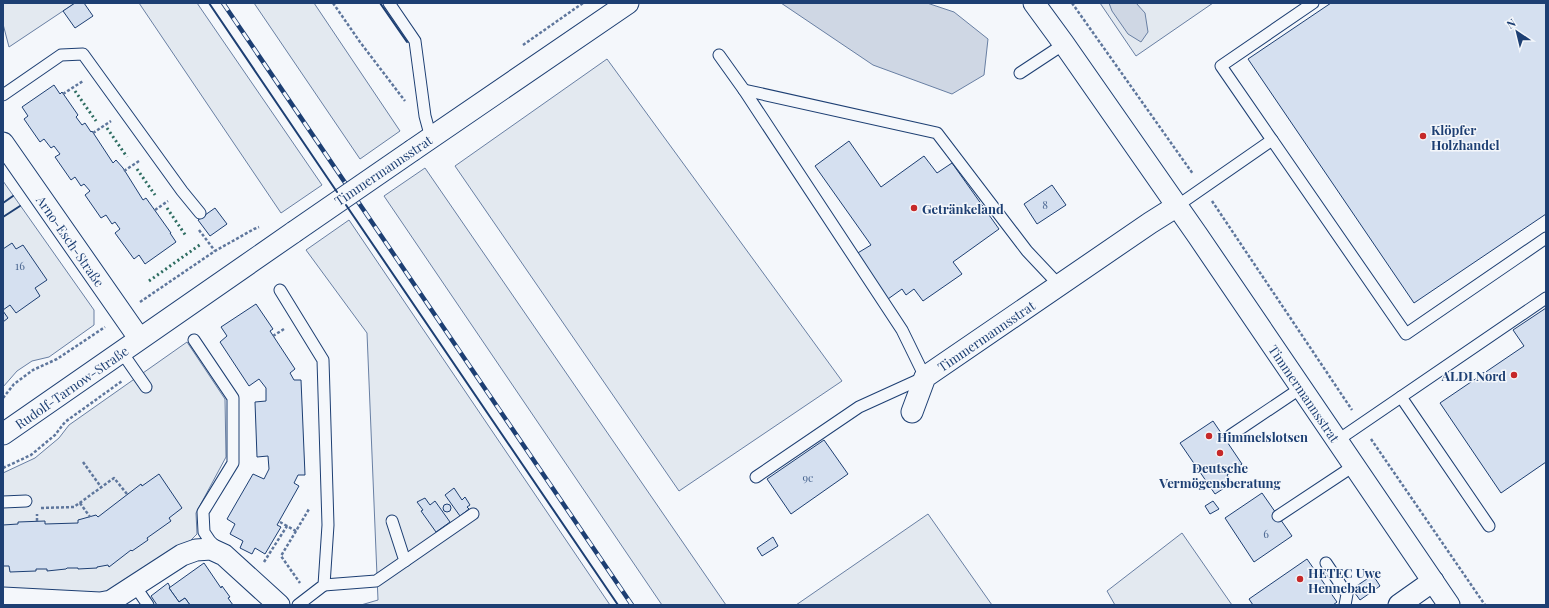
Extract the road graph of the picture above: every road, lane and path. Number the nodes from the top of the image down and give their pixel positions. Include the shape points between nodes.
1 (333, 3) edge
2 (389, 3) edge
3 (628, 3) edge
4 (1034, 3) edge
5 (1072, 3) edge
6 (1313, 3) edge
7 (1064, 44) junction
8 (719, 55) dead end
9 (96, 72) junction
10 (1020, 73) dead end
11 (744, 90) junction
12 (63, 94) dead end
13 (3, 95) edge
14 (406, 103) dead end
15 (430, 138) junction
16 (1272, 140) junction
17 (3, 143) edge
18 (1202, 188) junction
19 (1177, 206) junction
20 (200, 213) dead end
21 (294, 232) junction
22 (1546, 238) edge
23 (1059, 285) junction
24 (280, 290) dead end
25 (1546, 298) edge
26 (122, 315) junction
27 (287, 327) dead end
28 (273, 336) dead end
29 (139, 338) junction
30 (194, 340) dead end
31 (121, 351) junction
32 (925, 377) junction
33 (146, 387) dead end
34 (1301, 388) junction
35 (1401, 397) junction
36 (3, 398) edge
37 (912, 412) dead end
38 (1361, 424) junction
39 (3, 434) edge
40 (1231, 435) dead end
41 (1338, 440) junction
42 (83, 462) dead end
43 (1354, 465) junction
44 (756, 477) dead end
45 (101, 487) junction
46 (127, 494) dead end
47 (26, 501) dead end
48 (3, 502) edge
49 (80, 503) junction
50 (312, 504) dead end
51 (37, 508) dead end
52 (472, 514) dead end
53 (1278, 516) dead end
54 (90, 517) dead end
55 (392, 521) dead end
56 (280, 522) dead end
57 (287, 526) junction
58 (1489, 526) dead end
59 (296, 531) junction
60 (224, 555) junction
61 (405, 561) junction
62 (1326, 563) dead end
63 (253, 581) junction
64 (1433, 581) junction
65 (324, 585) junction
66 (136, 586) junction
67 (309, 597) junction
68 (3, 598) edge
69 (148, 605) edge
70 (279, 605) edge
71 (298, 605) edge
72 (1344, 605) edge
73 (1398, 605) edge
74 (1449, 605) edge
75 (1485, 605) edge

1 - 14 path
2 - 15 lane via 415,41
3 - 15 street, Timmermannsstrat
4 - 7 street, Timmermannsstrat
5 - 18 path
6 - 16 lane via 1221,66
7 - 10 lane
7 - 19 street, Timmermannsstrat
8 - 11 lane
9 - 12 path
9 - 13 lane via 83,54 61,55
9 - 20 lane
11 - 23 lane via 937,133 1027,251
11 - 32 lane via 902,330
15 - 21 street, Timmermannsstrat, bridge
16 - 18 lane
16 - 22 lane via 1406,334
17 - 26 street, Arno-Esch-Straße
18 - 19 lane
18 - 38 path
19 - 23 street, Timmermannsstrat
19 - 34 street, Timmermannsstrat
21 - 26 path via 264,226 254,229 214,251
21 - 29 street, Timmermannsstrat
23 - 32 street, Timmermannsstrat
24 - 65 lane via 323,360 328,526
25 - 35 lane
26 - 29 street, Arno-Esch-Straße
26 - 36 path via 57,359 33,370 14,384
27 - 28 path
29 - 31 street, Rudolf-Tarnow-Straße
30 - 60 lane via 233,398 233,463 203,512 204,532
31 - 33 lane
31 - 39 street, Rudolf-Tarnow-Straße
32 - 37 street, Timmermannsstrat
32 - 44 lane via 859,407
34 - 40 lane
34 - 41 street, Timmermannsstrat
35 - 38 lane
35 - 58 lane
38 - 41 lane
38 - 75 path
41 - 43 street, Timmermannsstrat
42 - 45 path
43 - 53 lane
43 - 64 street, Timmermannsstrat
45 - 46 path via 114,478
45 - 49 path
47 - 48 lane
49 - 51 path via 74,507
49 - 54 path
50 - 59 path
52 - 61 lane
55 - 61 lane
56 - 57 path
57 - 59 path
57 - 63 path
59 - 67 path via 282,556
60 - 63 street
60 - 66 street via 212,549 196,550 182,556
61 - 65 lane via 376,580
62 - 72 lane via 1347,594
63 - 70 street
64 - 73 street
64 - 74 street, Timmermannsstrat
65 - 67 lane
66 - 68 street via 111,601 100,603
66 - 69 lane
67 - 71 lane

